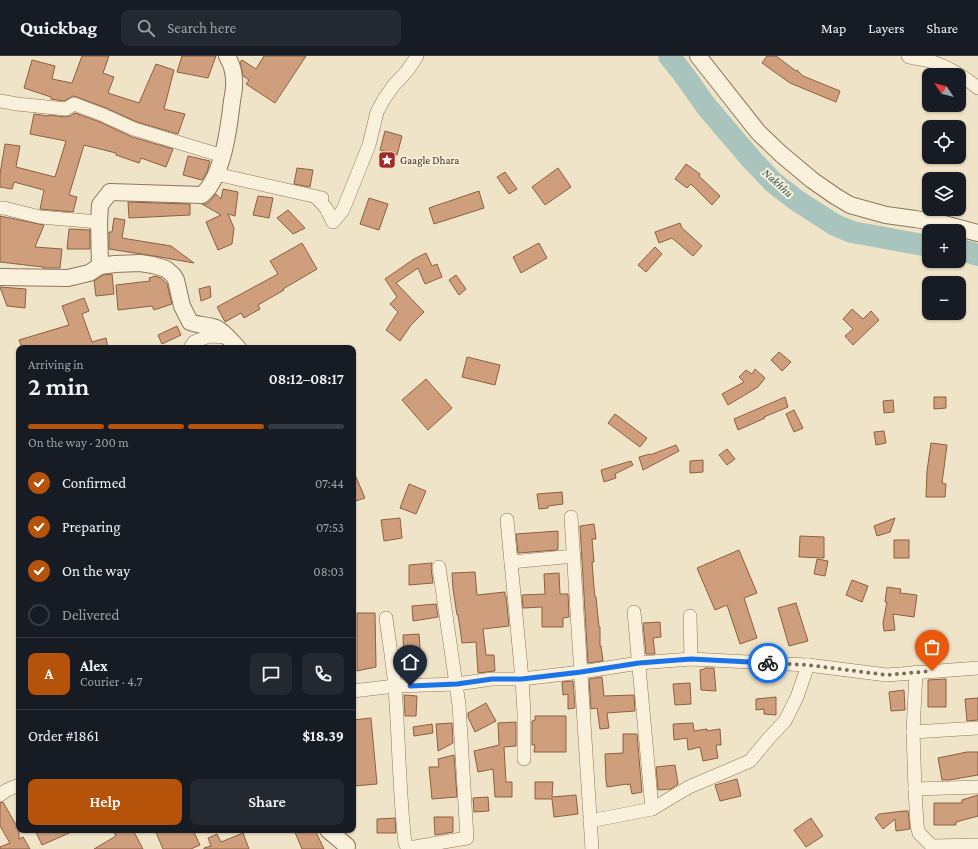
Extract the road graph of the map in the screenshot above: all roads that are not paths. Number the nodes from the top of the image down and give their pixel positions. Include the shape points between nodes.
1 (227, 56) edge
2 (416, 56) edge
3 (698, 56) edge
4 (908, 56) edge
5 (978, 88) edge
6 (0, 101) edge
7 (223, 156) junction
8 (216, 174) junction
9 (0, 208) edge
10 (99, 222) junction
11 (978, 233) edge
12 (100, 266) junction
13 (0, 277) edge
14 (233, 343) edge
15 (192, 345) edge
16 (571, 517) dead end
17 (507, 520) dead end
18 (574, 556) junction
19 (511, 562) junction
20 (439, 567) dead end
21 (634, 612) dead end
22 (690, 616) dead end
23 (386, 618) dead end
24 (691, 659) junction
25 (639, 663) junction
26 (808, 665) junction
27 (978, 668) edge
28 (581, 672) junction
29 (916, 672) junction
30 (522, 679) junction
31 (457, 684) junction
32 (395, 686) junction
33 (356, 691) edge
34 (978, 728) edge
35 (913, 732) junction
36 (524, 759) dead end
37 (16, 787) edge
38 (978, 787) edge
39 (915, 789) junction
40 (0, 795) edge
41 (652, 809) junction
42 (590, 821) junction
43 (332, 833) edge
44 (978, 845) edge
45 (349, 847) edge
46 (934, 848) edge
47 (592, 849) edge

1 - 7 street via 231,62 234,80
2 - 8 street via 384,99 343,210 333,222 319,197
3 - 11 street via 758,132 812,180 835,196 850,205 886,215 944,224
4 - 5 street via 940,64
6 - 7 street via 66,109 74,104 134,129
7 - 8 street
8 - 10 street via 202,194 110,192 100,205
9 - 10 street via 40,216
10 - 12 street
12 - 13 street via 89,273 68,278
12 - 14 street via 140,263 166,270 176,280 182,306 190,322 214,327
14 - 15 street via 209,336
16 - 18 street
17 - 19 street
18 - 19 street
18 - 28 street
19 - 30 street
20 - 31 street
21 - 25 street
22 - 24 street
23 - 32 street
24 - 25 street
24 - 26 street
25 - 28 street
25 - 41 street
26 - 29 street via 887,675
26 - 41 street via 785,721 750,761 689,787
27 - 29 street
28 - 30 street
28 - 42 street
29 - 35 street
30 - 31 street via 492,679
30 - 36 street
31 - 32 street
31 - 32 street via 467,838 415,847 405,844
32 - 33 street
34 - 35 street
35 - 39 street
37 - 40 street
38 - 39 street
39 - 46 street via 917,825 920,833
41 - 42 street
42 - 47 street
43 - 45 street
44 - 46 street

